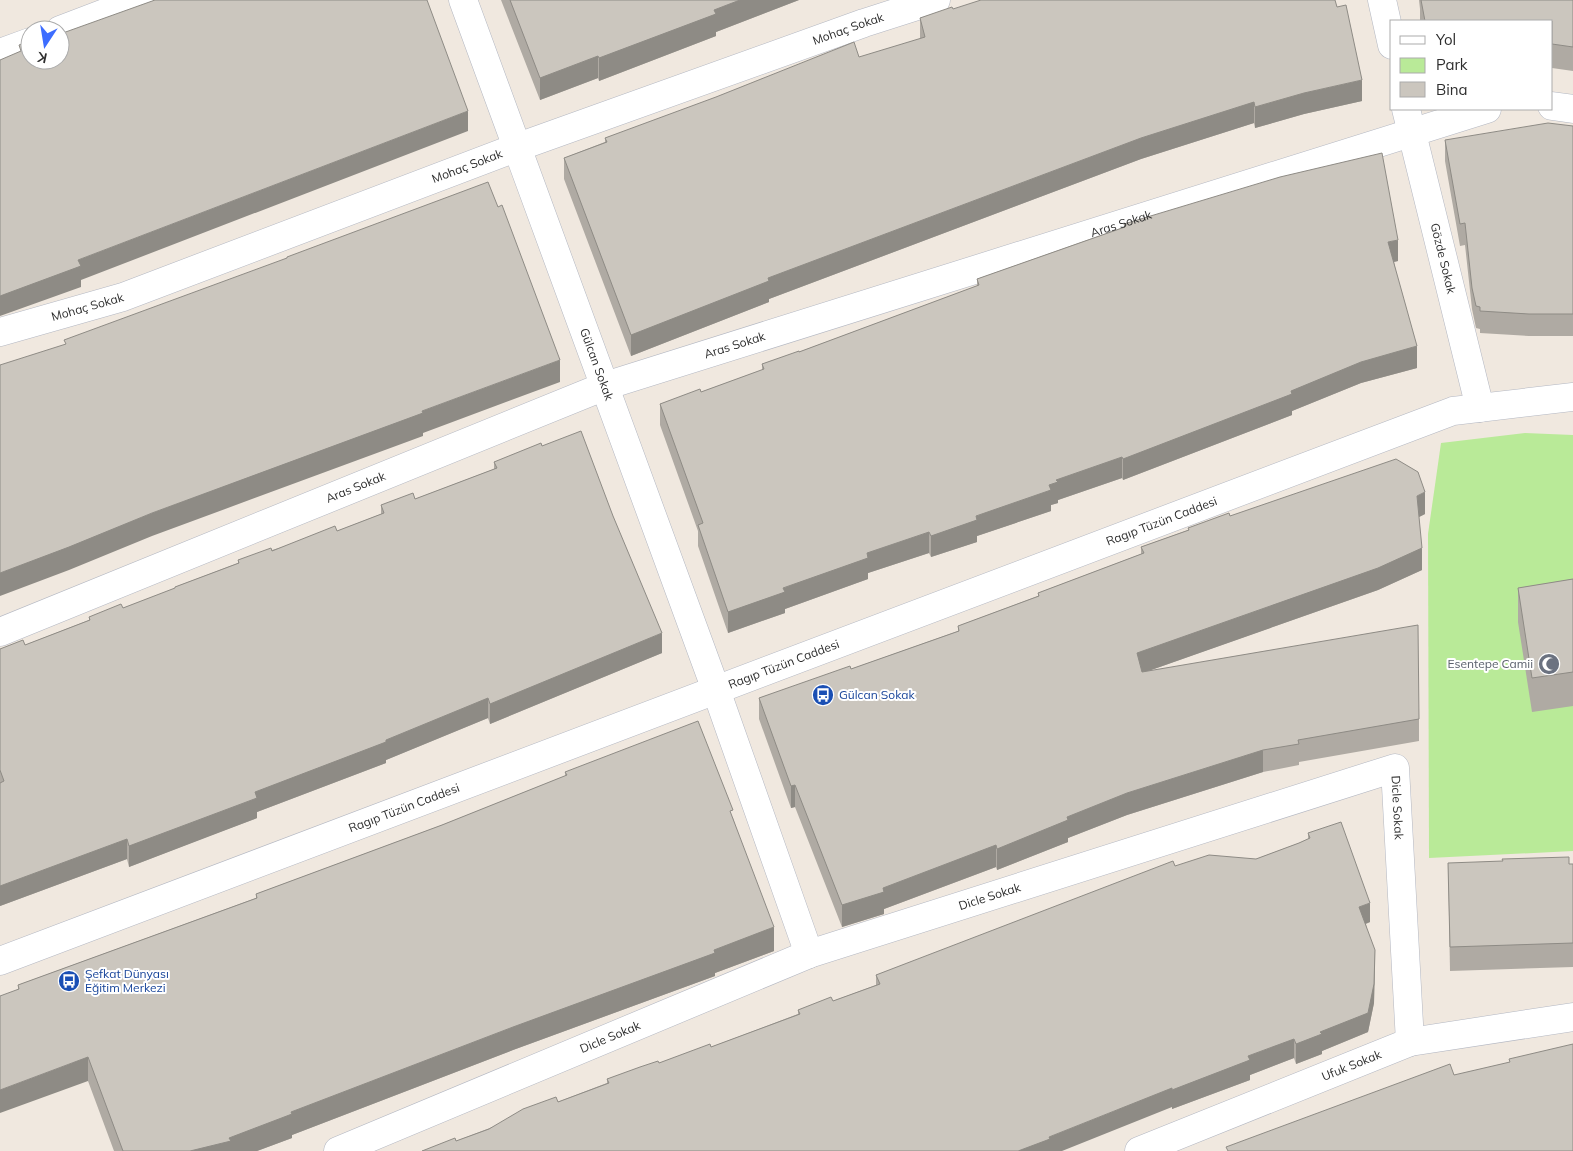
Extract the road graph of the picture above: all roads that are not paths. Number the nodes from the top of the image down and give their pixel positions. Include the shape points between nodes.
1 (139, 0) edge
2 (462, 0) edge
3 (936, 0) edge
4 (1382, 0) edge
5 (70, 26) edge
6 (1390, 36) edge
7 (20, 46) edge
8 (0, 53) edge
9 (1553, 106) edge
10 (1573, 109) edge
11 (1480, 110) edge
12 (1409, 121) edge
13 (518, 147) junction
14 (0, 332) edge
15 (605, 386) junction
16 (1573, 397) edge
17 (1480, 408) junction
18 (0, 632) edge
19 (716, 690) junction
20 (809, 954) junction
21 (0, 961) edge
22 (1573, 1017) edge
23 (1410, 1042) junction
24 (338, 1151) edge
25 (1138, 1151) edge

1 - 5 street
2 - 13 street, Gülcan Sokak
3 - 13 street, Mohaç Sokak
4 - 6 street
7 - 8 street
9 - 10 street
11 - 12 street, Aras Sokak
12 - 15 street, Aras Sokak
12 - 17 street, Gözde Sokak
13 - 14 street, Mohaç Sokak via 123,297
13 - 15 street, Gülcan Sokak
15 - 18 street, Aras Sokak
15 - 19 street, Gülcan Sokak
16 - 17 street, Ragıp Tüzün Caddesi
17 - 19 street, Ragıp Tüzün Caddesi via 1453,411
19 - 20 street, Gülcan Sokak
19 - 21 street, Ragıp Tüzün Caddesi
20 - 23 street, Dicle Sokak via 1395,768
20 - 24 street, Dicle Sokak
22 - 23 street, Ufuk Sokak
23 - 25 street, Ufuk Sokak

